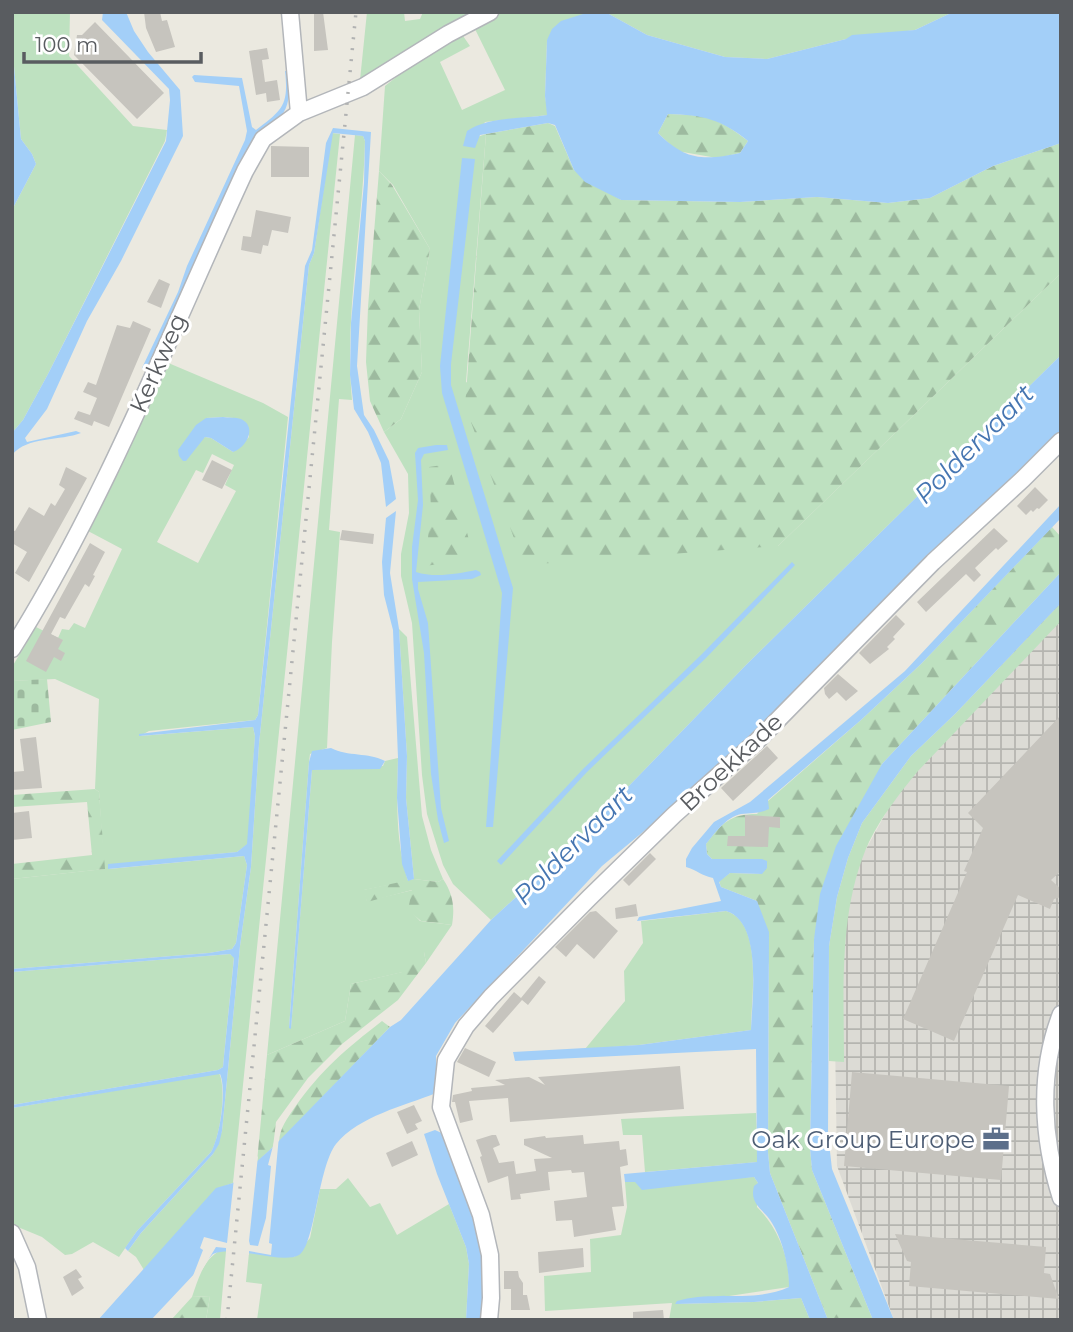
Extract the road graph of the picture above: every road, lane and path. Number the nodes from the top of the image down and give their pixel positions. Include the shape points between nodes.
1 (290, 12) edge
2 (490, 12) edge
3 (299, 113) junction
4 (1061, 441) edge
5 (12, 649) edge
6 (1061, 1014) edge
7 (1061, 1198) edge
8 (12, 1233) edge
9 (38, 1320) edge
10 (489, 1320) edge

1 - 3 street
2 - 3 street, Kerkweg via 372,83
3 - 5 street, Kerkweg via 264,139 254,154 106,478
4 - 10 street, Broekkade via 933,562 757,741 665,824 466,1026 446,1060 441,1107 481,1215 490,1255
6 - 7 street via 1049,1059 1045,1107 1051,1164
8 - 9 street via 27,1267

